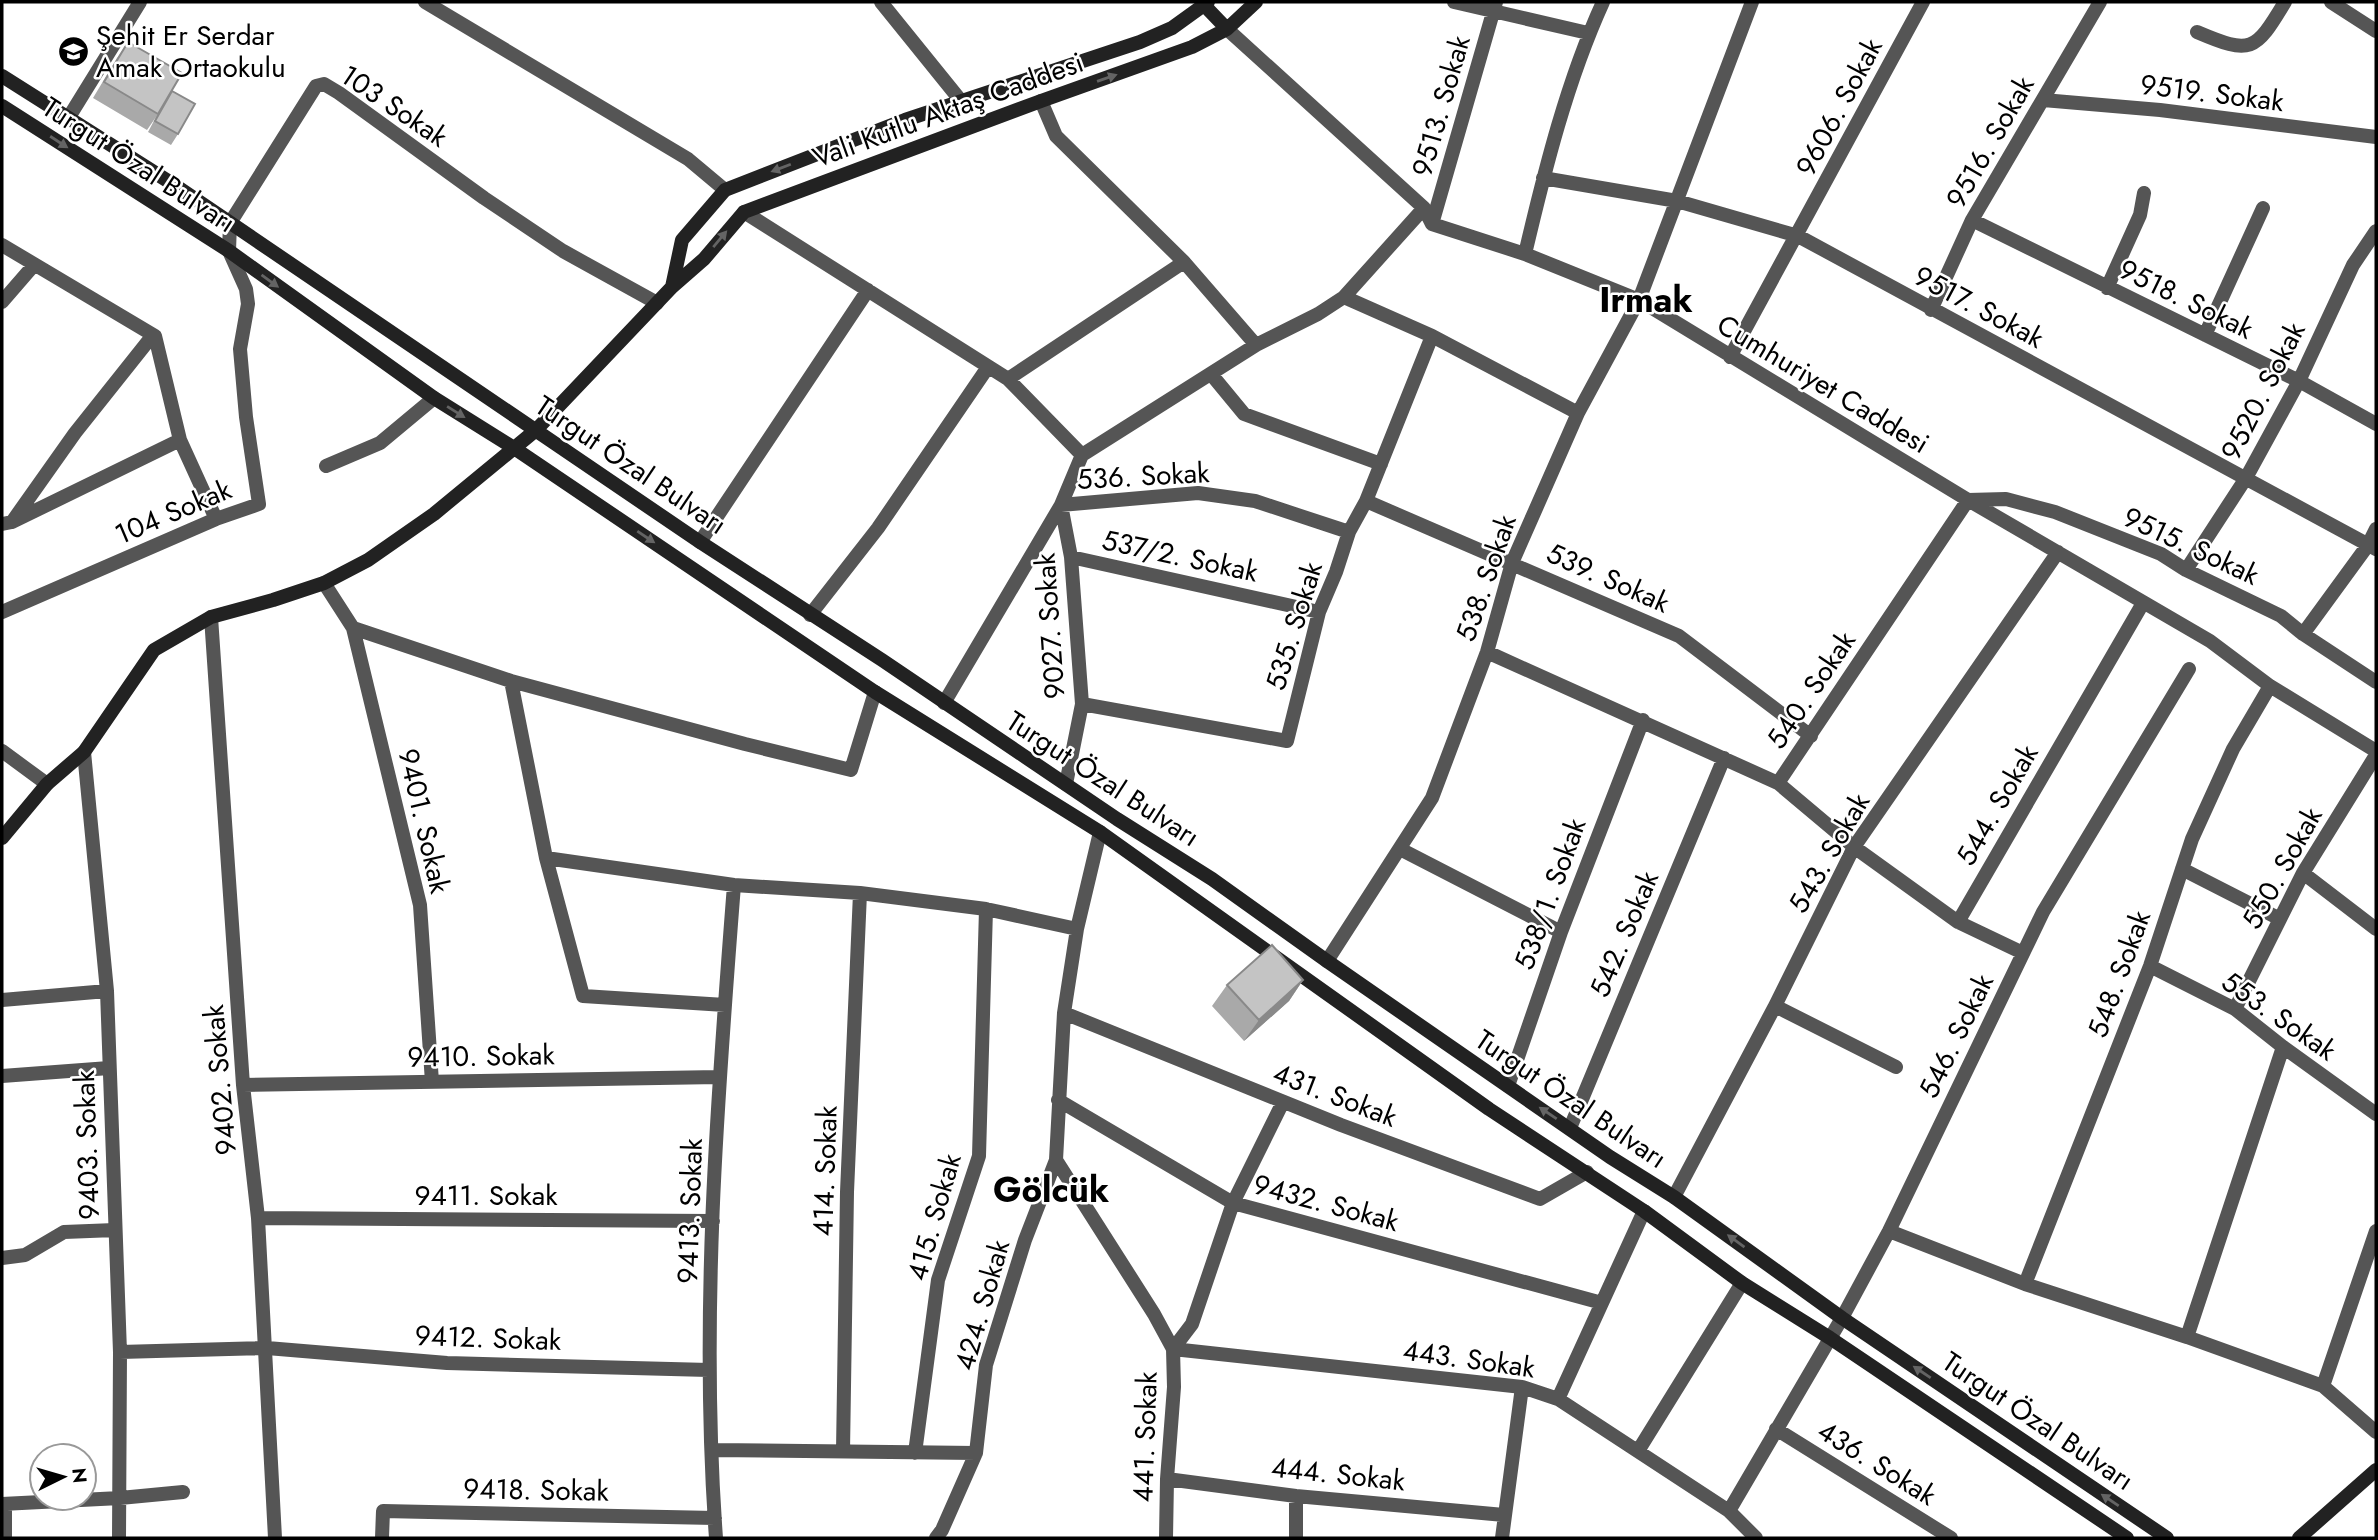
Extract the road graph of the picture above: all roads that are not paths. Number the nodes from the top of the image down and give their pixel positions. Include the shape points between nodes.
1 (140, 2) edge
2 (425, 2) edge
3 (881, 2) edge
4 (1256, 2) edge
5 (1454, 2) edge
6 (1602, 2) edge
7 (1752, 2) edge
8 (1923, 2) edge
9 (2100, 2) edge
10 (2285, 2) edge
11 (2331, 2) edge
12 (1204, 3) edge
13 (1495, 7) edge
14 (1227, 29) junction
15 (2376, 31) edge
16 (2197, 32) dead end
17 (1588, 33) junction
18 (2, 76) edge
19 (2043, 100) junction
20 (961, 101) junction
21 (1041, 101) junction
22 (2, 106) edge
23 (69, 117) junction
24 (2376, 137) edge
25 (1543, 178) junction
26 (724, 190) junction
27 (2144, 194) dead end
28 (1677, 201) junction
29 (1424, 208) junction
30 (2263, 208) dead end
31 (744, 212) junction
32 (1972, 220) junction
33 (230, 223) junction
34 (1432, 224) junction
35 (2376, 231) edge
36 (1798, 236) junction
37 (2, 246) edge
38 (229, 251) junction
39 (1525, 254) junction
40 (1184, 262) junction
41 (34, 265) junction
42 (672, 287) junction
43 (2107, 288) junction
44 (868, 290) junction
45 (1345, 297) junction
46 (1639, 300) junction
47 (2, 302) edge
48 (657, 303) junction
49 (1931, 310) junction
50 (153, 335) junction
51 (2206, 335) junction
52 (1432, 336) junction
53 (1256, 345) junction
54 (1730, 356) junction
55 (988, 366) junction
56 (1212, 373) junction
57 (1008, 379) junction
58 (2299, 381) junction
59 (434, 398) junction
60 (1578, 412) junction
61 (2376, 424) edge
62 (536, 430) junction
63 (180, 440) junction
64 (514, 449) junction
65 (1082, 455) junction
66 (1381, 464) junction
67 (326, 466) dead end
68 (2246, 478) junction
69 (1968, 500) junction
70 (1366, 501) junction
71 (1061, 505) junction
72 (216, 519) junction
73 (7, 523) edge
74 (2376, 529) edge
75 (1349, 532) junction
76 (700, 542) junction
77 (2372, 547) edge
78 (2058, 552) junction
79 (1071, 557) junction
80 (1512, 563) junction
81 (2186, 570) junction
82 (324, 583) junction
83 (2143, 603) junction
84 (2, 611) edge
85 (1319, 612) junction
86 (810, 615) junction
87 (211, 617) junction
88 (353, 628) junction
89 (2303, 634) junction
90 (1487, 652) junction
91 (2189, 669) dead end
92 (511, 681) junction
93 (2376, 681) edge
94 (2270, 686) junction
95 (875, 692) junction
96 (944, 703) junction
97 (1083, 704) junction
98 (1643, 720) junction
99 (1811, 736) junction
100 (2, 751) edge
101 (84, 752) junction
102 (2376, 753) edge
103 (1724, 758) junction
104 (1778, 783) junction
105 (47, 784) junction
106 (1066, 784) junction
107 (1100, 832) junction
108 (2, 838) edge
109 (1854, 847) junction
110 (1400, 849) junction
111 (545, 858) junction
112 (2182, 869) junction
113 (2303, 873) junction
114 (734, 886) junction
115 (860, 893) junction
116 (986, 909) junction
117 (2280, 919) junction
118 (1958, 922) junction
119 (1077, 929) junction
120 (2376, 929) edge
121 (1561, 932) junction
122 (2023, 953) junction
123 (1327, 961) junction
124 (2150, 966) junction
125 (107, 991) junction
126 (2, 1000) edge
127 (725, 1005) junction
128 (1776, 1006) junction
129 (2235, 1009) junction
130 (1064, 1013) junction
131 (2283, 1047) junction
132 (1896, 1067) dead end
133 (109, 1068) junction
134 (2, 1076) edge
135 (719, 1077) junction
136 (432, 1082) junction
137 (243, 1085) junction
138 (1508, 1086) junction
139 (1058, 1100) junction
140 (1283, 1102) junction
141 (2376, 1114) edge
142 (1570, 1128) junction
143 (1056, 1160) junction
144 (1587, 1172) junction
145 (1674, 1197) junction
146 (1233, 1203) junction
147 (1644, 1211) junction
148 (258, 1218) junction
149 (713, 1221) junction
150 (115, 1230) junction
151 (1889, 1231) junction
152 (2376, 1231) edge
153 (2, 1258) edge
154 (1742, 1283) junction
155 (2025, 1284) junction
156 (1602, 1303) junction
157 (1842, 1318) junction
158 (2187, 1337) junction
159 (1830, 1338) junction
160 (267, 1348) junction
161 (1173, 1349) junction
162 (120, 1352) junction
163 (709, 1370) junction
164 (2323, 1386) junction
165 (1522, 1387) junction
166 (1558, 1399) junction
167 (1776, 1429) junction
168 (2376, 1432) edge
169 (712, 1450) junction
170 (843, 1451) junction
171 (1638, 1451) junction
172 (915, 1453) junction
173 (976, 1453) junction
174 (2376, 1470) edge
175 (1167, 1479) junction
176 (183, 1492) dead end
177 (1296, 1496) junction
178 (120, 1498) junction
179 (3, 1504) edge
180 (1729, 1511) junction
181 (1504, 1514) junction
182 (715, 1518) junction
183 (1751, 1536) edge
184 (5, 1538) edge
185 (119, 1538) edge
186 (275, 1538) edge
187 (382, 1538) edge
188 (716, 1538) edge
189 (936, 1538) edge
190 (1166, 1538) edge
191 (1296, 1538) edge
192 (1502, 1538) edge
193 (1951, 1538) edge
194 (2127, 1538) edge
195 (2167, 1538) edge
196 (2298, 1538) edge

1 - 23 street
2 - 26 street via 688,159
3 - 20 street
4 - 14 street, Vali Kutlu Aktaş Caddesi
5 - 13 street
6 - 17 street
7 - 28 street, 538. Sokak
8 - 36 street, 9606. Sokak
9 - 19 street, 9516. Sokak
10 - 16 street via 2256,42 2232,46
11 - 15 street
12 - 14 street
12 - 20 street, Vali Kutlu Aktaş Caddesi via 1172,28 1140,42
13 - 17 street
13 - 34 street, 9513. Sokak
21 -> 14 street, Vali Kutlu Aktaş Caddesi via 1192,47
14 - 29 street
17 - 25 street
18 - 23 street, Turgut Özal Bulvarı
19 - 24 street, 9519. Sokak
19 - 32 street, 9516. Sokak
20 -> 26 street, Vali Kutlu Aktaş Caddesi
21 - 31 street, Vali Kutlu Aktaş Caddesi
21 - 40 street via 1056,136
22 -> 38 street, Turgut Özal Bulvarı
23 - 33 street, Turgut Özal Bulvarı
25 - 28 street, 9517. Sokak
25 - 39 street
26 - 42 street, Vali Kutlu Aktaş Caddesi via 682,240
27 - 43 street via 2140,215
28 - 36 street, 9517. Sokak
28 - 46 street, 538. Sokak
29 - 34 street
29 - 45 street
30 - 51 street
42 -> 31 street, Vali Kutlu Aktaş Caddesi via 704,259
31 - 44 street
32 - 43 street, 9518. Sokak
32 - 49 street, 9516. Sokak
33 - 38 street
33 - 48 street, 103 Sokak via 316,86 324,84 563,251
33 - 62 street, Turgut Özal Bulvarı
34 - 39 street, Cumhuriyet Caddesi
35 - 58 street, 9520. Sokak via 2353,265
36 - 49 street, 9517. Sokak
36 - 54 street, 9606. Sokak
37 - 41 street
38 -> 59 street, Turgut Özal Bulvarı
38 - 72 street, 104 Sokak via 248,304 240,349 259,504
39 - 46 street, Cumhuriyet Caddesi
40 - 53 street
40 - 57 street
41 - 47 street
41 - 50 street
42 - 48 street, Vali Kutlu Aktaş Caddesi
43 - 51 street, 9518. Sokak
44 - 55 street
44 - 76 street
45 - 52 street
45 - 53 street
46 - 54 street, Cumhuriyet Caddesi
46 - 60 street, 538. Sokak
48 - 62 street, Vali Kutlu Aktaş Caddesi
49 - 68 street, 9517. Sokak
50 - 63 street
50 - 73 street
51 - 58 street, 9518. Sokak
52 - 60 street
52 - 66 street, 535. Sokak
53 - 56 street
54 - 69 street, Cumhuriyet Caddesi
55 - 57 street
55 - 86 street via 878,528
56 - 65 street
56 - 66 street via 1244,414
57 - 65 street
58 - 61 street, 9518. Sokak
58 - 68 street, 9520. Sokak
59 -> 64 street, Turgut Özal Bulvarı
59 - 67 street via 380,443
60 - 80 street, 538. Sokak
62 - 64 street, Vali Kutlu Aktaş Caddesi
62 - 76 street, Turgut Özal Bulvarı
63 - 72 street
63 - 73 street
64 - 82 street, Vali Kutlu Aktaş Caddesi via 434,514 368,560
64 -> 95 street, Turgut Özal Bulvarı
65 - 71 street
66 - 70 street, 535. Sokak
68 - 77 street, 9517. Sokak
68 - 81 street, 9520. Sokak
69 - 78 street, Cumhuriyet Caddesi
69 - 81 street, 9515. Sokak via 2006,499 2055,512 2161,554
69 - 99 street, 540. Sokak
70 - 75 street, 535. Sokak
70 - 80 street, 539. Sokak
71 - 75 street, 536. Sokak via 1198,493 1255,501
71 - 79 street, 9027. Sokak
71 - 96 street
72 - 84 street, 104 Sokak
74 - 77 street
75 - 85 street, 535. Sokak
76 - 86 street, Turgut Özal Bulvarı
77 - 89 street
78 - 83 street, Cumhuriyet Caddesi
78 - 109 street, 543. Sokak
79 - 85 street, 537/2. Sokak
79 - 97 street, 9027. Sokak
80 - 90 street, 538. Sokak
80 - 99 street, 539. Sokak via 1679,636
81 - 89 street, 9515. Sokak via 2281,616
82 - 87 street, Vali Kutlu Aktaş Caddesi
82 - 88 street, 9401. Sokak
83 - 94 street, Cumhuriyet Caddesi via 2210,641
83 - 118 street, 544. Sokak
85 - 97 street, 535. Sokak via 1287,741
86 - 96 street, Turgut Özal Bulvarı
87 - 101 street, Vali Kutlu Aktaş Caddesi via 154,650
87 - 137 street, 9402. Sokak
88 - 92 street
88 - 136 street, 9401. Sokak via 420,905
89 - 93 street, 9515. Sokak
90 - 98 street, 540. Sokak
90 - 110 street, 538. Sokak via 1432,798
91 - 122 street, 546. Sokak
92 - 95 street via 851,770
92 - 111 street
94 - 102 street, Cumhuriyet Caddesi
94 - 112 street, 548. Sokak via 2233,749
95 - 107 street, Turgut Özal Bulvarı
96 - 106 street, Turgut Özal Bulvarı
97 - 106 street, 9027. Sokak
98 - 103 street, 540. Sokak
98 - 121 street, 538/1. Sokak
99 - 104 street, 540. Sokak
100 - 105 street
101 - 105 street, Vali Kutlu Aktaş Caddesi
101 - 125 street, 9403. Sokak
102 - 113 street, 550. Sokak
103 - 104 street, 540. Sokak
103 - 142 street, 542. Sokak
104 - 109 street
105 - 108 street, Vali Kutlu Aktaş Caddesi
106 - 123 street, Turgut Özal Bulvarı
107 - 119 street, 424. Sokak
107 - 144 street, Turgut Özal Bulvarı via 1489,1109
109 - 118 street
109 - 128 street, 543. Sokak
110 - 121 street
110 - 123 street, 538. Sokak
111 - 114 street
111 - 127 street via 583,996
112 - 117 street
112 - 124 street, 548. Sokak
113 - 117 street, 550. Sokak
113 - 120 street
114 - 115 street
114 - 127 street, 9413. Sokak
115 - 116 street
115 - 170 street, 414. Sokak via 847,1192
116 - 119 street
116 - 172 street, 415. Sokak via 978,1156 938,1280
117 - 129 street, 550. Sokak
118 - 122 street
119 - 130 street, 424. Sokak
121 - 138 street, 538/1. Sokak
122 - 151 street, 546. Sokak
123 - 138 street, Turgut Özal Bulvarı
124 - 129 street, 553. Sokak
124 - 155 street, 548. Sokak
125 - 126 street
125 - 133 street, 9403. Sokak
127 - 135 street, 9413. Sokak
128 - 132 street
128 - 145 street, 543. Sokak
129 - 131 street, 553. Sokak
130 - 139 street, 424. Sokak
130 - 140 street, 431. Sokak
131 - 141 street, 553. Sokak
131 - 158 street
133 - 134 street
133 - 150 street, 9403. Sokak
135 - 136 street, 9410. Sokak
135 - 149 street, 9413. Sokak
136 - 137 street, 9410. Sokak
137 - 148 street, 9402. Sokak
142 -> 138 street, Turgut Özal Bulvarı
139 - 143 street, 424. Sokak
139 - 146 street, 9432. Sokak
140 - 144 street, 431. Sokak via 1540,1199
140 - 146 street
142 - 145 street, Turgut Özal Bulvarı
143 - 161 street, 441. Sokak
143 - 173 street, 424. Sokak via 986,1365
144 - 147 street, Turgut Özal Bulvarı
157 -> 145 street, Turgut Özal Bulvarı
146 - 156 street, 9432. Sokak
146 - 161 street via 1192,1324
147 - 154 street, Turgut Özal Bulvarı
147 - 156 street
148 - 149 street, 9411. Sokak
148 - 160 street, 9402. Sokak
149 - 163 street, 9413. Sokak
150 - 153 street via 64,1232 25,1255
150 - 162 street, 9403. Sokak
151 - 155 street
151 - 157 street, 546. Sokak
152 - 164 street
154 - 159 street, Turgut Özal Bulvarı
154 - 171 street
155 - 158 street
156 - 166 street
157 - 159 street, 546. Sokak
195 -> 157 street, Turgut Özal Bulvarı
158 - 164 street
159 - 167 street, 546. Sokak
159 - 194 street, Turgut Özal Bulvarı
160 - 162 street, 9412. Sokak
160 - 163 street, 9412. Sokak via 447,1363
160 - 186 street, 9402. Sokak
161 - 165 street, 443. Sokak
161 - 175 street, 441. Sokak
162 - 178 street, 9403. Sokak
163 - 169 street, 9413. Sokak
164 - 168 street
165 - 166 street, 443. Sokak
165 - 181 street
166 - 171 street, 443. Sokak
167 - 180 street, 546. Sokak
167 - 193 street, 436. Sokak
169 - 170 street
169 - 182 street, 9413. Sokak
170 - 172 street
171 - 180 street, 443. Sokak
172 - 173 street
173 - 189 street, 424. Sokak
174 - 196 street
175 - 177 street, 444. Sokak
175 - 190 street, 441. Sokak
176 - 178 street
177 - 181 street, 444. Sokak
177 - 191 street
178 - 179 street
178 - 185 street, 9403. Sokak
179 - 184 street
180 - 183 street, 443. Sokak
181 - 192 street
182 - 187 street, 9418. Sokak via 383,1511
182 - 188 street, 9413. Sokak

